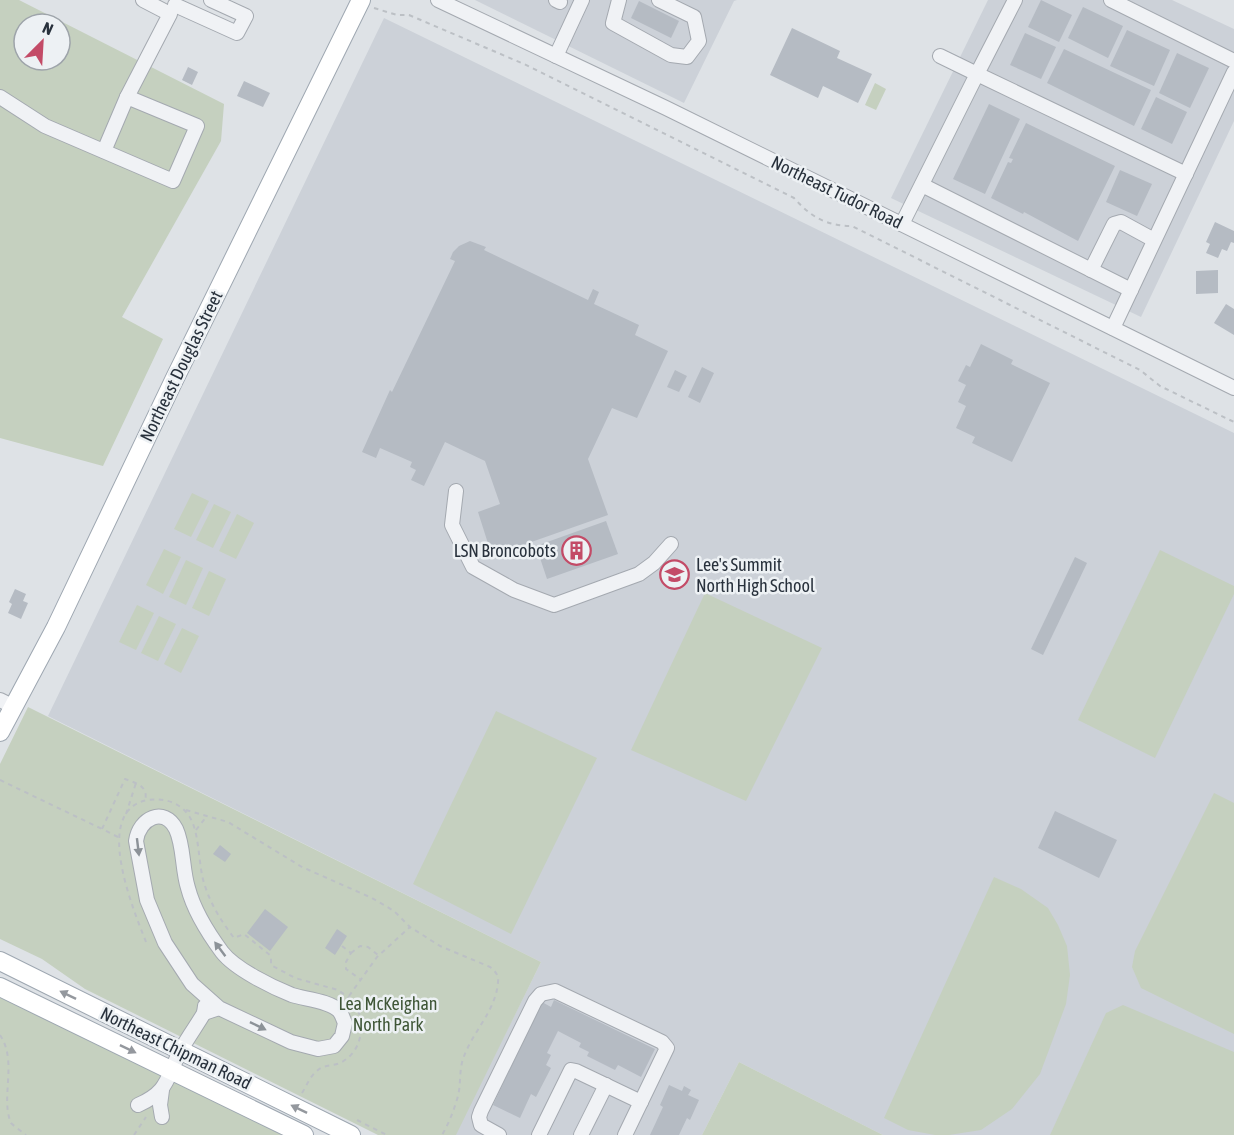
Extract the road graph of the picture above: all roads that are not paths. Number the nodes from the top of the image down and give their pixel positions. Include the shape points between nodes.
1 (143, 0) edge
2 (211, 0) edge
3 (361, 0) edge
4 (438, 0) edge
5 (582, 0) edge
6 (618, 0) edge
7 (659, 0) edge
8 (1015, 0) edge
9 (1112, 0) edge
10 (174, 6) edge
11 (556, 56) junction
12 (939, 56) dead end
13 (1234, 61) edge
14 (1234, 72) edge
15 (977, 74) junction
16 (0, 97) edge
17 (127, 97) junction
18 (104, 151) junction
19 (1185, 174) junction
20 (922, 185) junction
21 (902, 224) junction
22 (1154, 240) junction
23 (1091, 270) junction
24 (1131, 290) junction
25 (1113, 328) junction
26 (1234, 388) edge
27 (456, 491) dead end
28 (671, 544) dead end
29 (6, 703) edge
30 (0, 732) edge
31 (0, 961) edge
32 (0, 987) edge
33 (206, 996) junction
34 (219, 1008) junction
35 (204, 1013) junction
36 (181, 1050) junction
37 (172, 1071) junction
38 (606, 1085) junction
39 (162, 1090) junction
40 (641, 1102) junction
41 (138, 1109) road end
42 (162, 1117) dead end
43 (492, 1134) edge
44 (304, 1135) edge
45 (351, 1135) edge
46 (539, 1135) edge
47 (581, 1135) edge
48 (625, 1135) edge

1 - 10 street
2 - 10 street via 246,16 237,33
3 - 29 main road, Northeast Douglas Street via 56,627
4 - 11 street, Northeast Tudor Road
5 - 11 street
6 - 7 street via 614,23 671,55 687,57 699,41 694,17
8 - 15 street
9 - 13 street
10 - 17 street
11 - 21 street, Northeast Tudor Road
12 - 15 street
14 - 19 street
15 - 19 street
15 - 20 street
16 - 18 street via 45,126
17 - 18 street
17 - 18 street via 197,126 173,181
19 - 22 street
20 - 21 street
20 - 23 street
21 - 25 street, Northeast Tudor Road
22 - 23 street via 1121,222 1114,224
22 - 24 street
23 - 24 street
24 - 25 street
25 - 26 street, Northeast Tudor Road
27 - 28 street via 452,525 473,567 514,590 554,605 639,574
29 - 30 main road, Northeast Douglas Street
36 -> 31 main road, Northeast Chipman Road
32 -> 37 main road, Northeast Chipman Road
33 - 34 street
34 -> 33 street via 291,1042 318,1049 334,1046 345,1023 338,1010 291,994 246,972 224,955 207,930 188,887 177,831 171,822 153,817 143,823 136,841 147,900 165,943 192,984
33 - 35 street
34 - 35 street
35 - 36 street
36 - 37 street
45 -> 36 main road, Northeast Chipman Road
37 - 39 street
37 - 44 main road, Northeast Chipman Road
38 - 40 street
38 - 46 street via 571,1070
38 - 47 street
39 - 41 street
39 - 42 street
40 - 43 street via 667,1048 662,1042 563,993 546,991 535,1001 481,1111 481,1125
40 - 48 street

